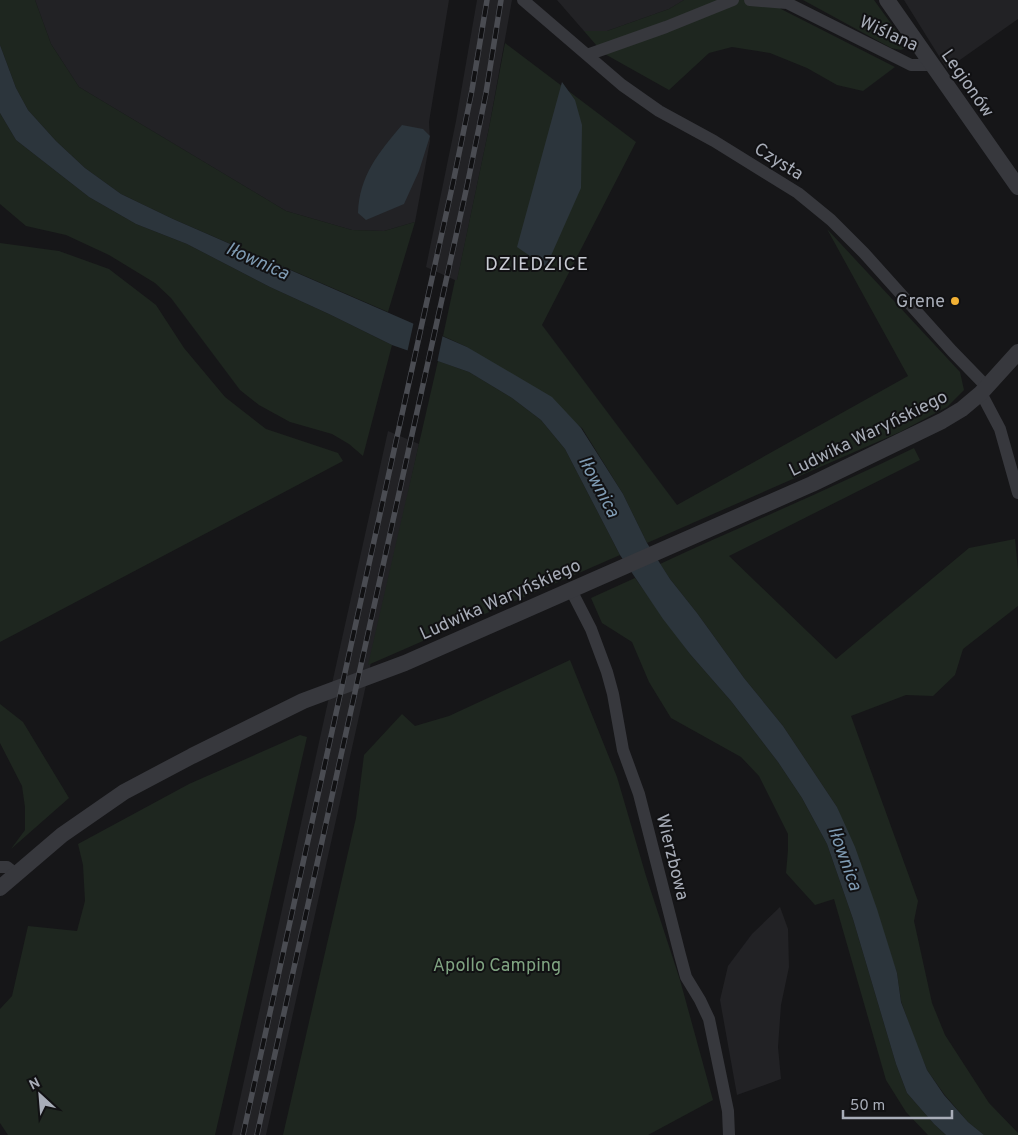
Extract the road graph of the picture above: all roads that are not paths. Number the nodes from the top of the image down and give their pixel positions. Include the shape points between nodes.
1 (522, 0) edge
2 (733, 0) edge
3 (750, 0) edge
4 (887, 0) edge
5 (587, 55) junction
6 (932, 65) junction
7 (1018, 187) edge
8 (1018, 352) edge
9 (984, 390) junction
10 (1018, 493) edge
11 (571, 590) junction
12 (0, 867) edge
13 (16, 874) junction
14 (0, 888) edge
15 (729, 1135) edge

1 - 5 street, Czysta
2 - 5 street
3 - 6 street, Wiślana via 787,3 911,65
4 - 6 street, Legionów
5 - 9 street, Czysta via 659,111 805,198 864,253
6 - 7 street, Legionów
8 - 9 street, Ludwika Waryńskiego
9 - 10 street, Czysta via 1000,429
9 - 11 street, Ludwika Waryńskiego via 942,421 812,484
11 - 13 street, Ludwika Waryńskiego via 406,663 314,696 192,756 124,792 62,835
11 - 15 street, Wierzbowa via 607,672 624,750 639,794 686,977 709,1019 728,1111
12 - 13 street
13 - 14 street, Ludwika Waryńskiego

